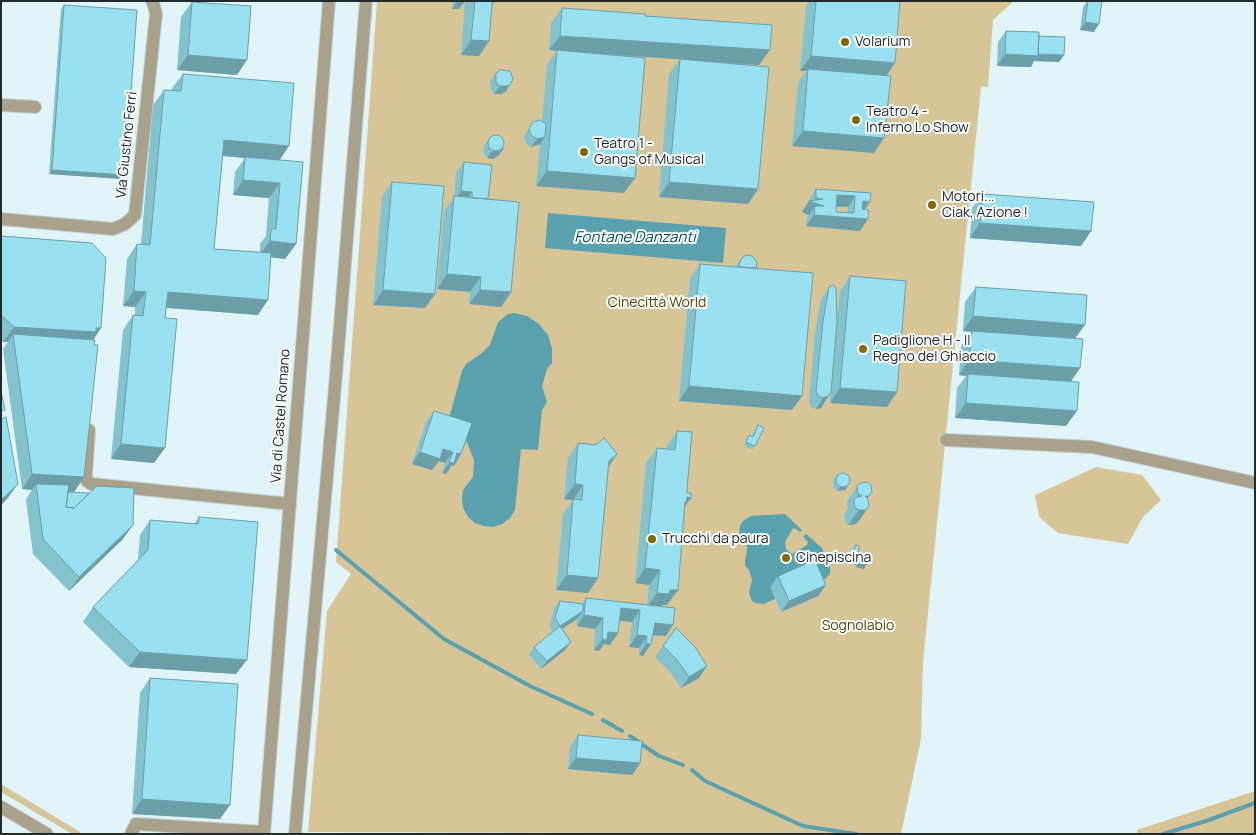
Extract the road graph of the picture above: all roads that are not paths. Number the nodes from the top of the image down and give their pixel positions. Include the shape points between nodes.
1 (152, 1) edge
2 (329, 1) edge
3 (366, 1) edge
4 (1, 105) edge
5 (35, 107) dead end
6 (1, 219) edge
7 (89, 418) edge
8 (946, 440) dead end
9 (1255, 482) edge
10 (290, 504) junction
11 (1, 807) edge
12 (165, 830) edge
13 (196, 830) edge
14 (227, 831) edge
15 (264, 833) edge
16 (47, 834) edge
17 (131, 834) edge
18 (295, 834) edge

1 - 6 street, Via Giustino Ferri via 156,14 135,215 113,229
2 - 10 street, Via di Castel Romano
3 - 18 street
4 - 5 street
7 - 10 street via 86,475 92,484
8 - 9 street via 1092,447
10 - 15 street, Via di Castel Romano
11 - 16 street
12 - 13 street
12 - 17 street via 136,824
13 - 14 street
14 - 15 street

